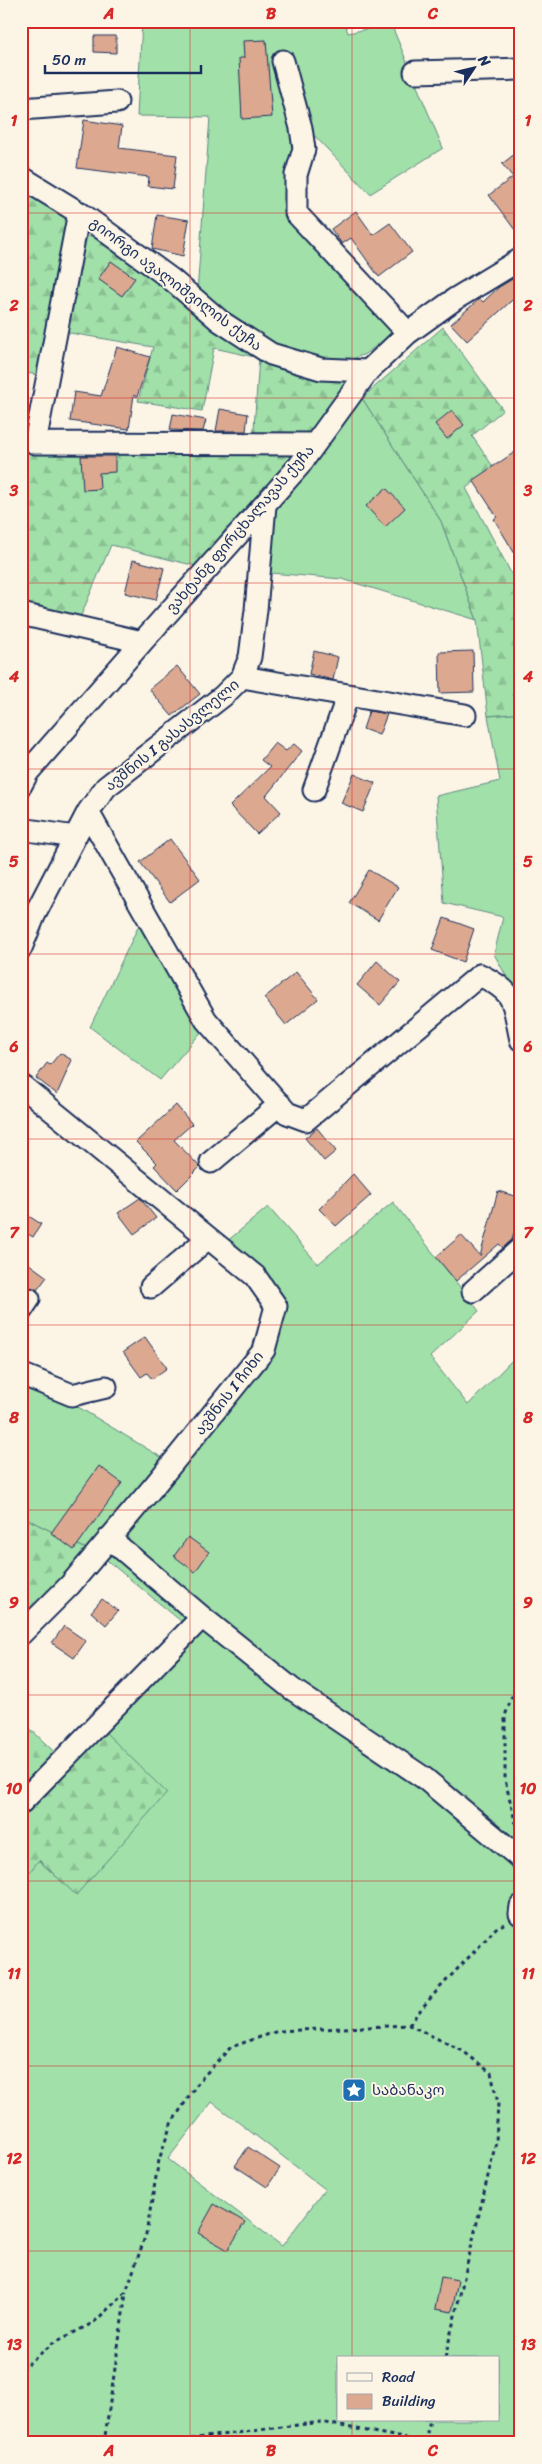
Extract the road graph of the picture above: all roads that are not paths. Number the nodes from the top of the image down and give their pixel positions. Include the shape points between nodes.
1 (283, 61) dead end
2 (521, 69) edge
3 (415, 72) dead end
4 (117, 102) dead end
5 (21, 109) edge
6 (21, 177) edge
7 (79, 212) junction
8 (521, 259) edge
9 (408, 333) junction
10 (368, 371) junction
11 (315, 444) junction
12 (265, 505) junction
13 (21, 614) edge
14 (142, 642) junction
15 (242, 677) junction
16 (348, 695) junction
17 (465, 715) dead end
18 (21, 785) edge
19 (314, 790) dead end
20 (88, 812) junction
21 (21, 829) edge
22 (75, 837) junction
23 (21, 948) edge
24 (516, 1001) edge
25 (521, 1040) edge
26 (21, 1085) edge
27 (280, 1104) junction
28 (211, 1162) dead end
29 (208, 1238) junction
30 (521, 1248) edge
31 (151, 1287) dead end
32 (473, 1291) dead end
33 (21, 1374) edge
34 (106, 1387) dead end
35 (109, 1538) junction
36 (202, 1617) junction
37 (21, 1634) edge
38 (21, 1802) edge
39 (521, 1859) edge

1 - 9 street via 304,149 296,175 296,213
2 - 3 street
4 - 5 street
6 - 7 street, გიორგი ავალიშვილის ქუჩა
7 - 10 street, გიორგი ავალიშვილის ქუჩა via 171,279 220,321 271,354 321,369
7 - 11 street via 35,443
8 - 9 street, ვახტანგ ფირცხალავას ქუჩა via 455,299
9 - 10 street, ვახტანგ ფირცხალავას ქუჩა
10 - 11 street, ვახტანგ ფირცხალავას ქუჩა
11 - 12 street, ვახტანგ ფირცხალავას ქუჩა
12 - 14 street, ვახტანგ ფირცხალავას ქუჩა
12 - 15 street, ავშნის I გასასვლელი via 255,620 250,657
13 - 14 street
14 - 18 street, ვახტანგ ფირცხალავას ქუჩა via 28,772
15 - 16 street
15 - 20 street, ავშნის I გასასვლელი via 223,696 106,786
16 - 17 street
16 - 19 street
20 - 22 street, ავშნის I გასასვლელი
20 - 27 street via 206,1020
21 - 22 street
22 - 23 street, ავშნის I გასასვლელი
24 - 25 street
24 - 27 street via 503,987 480,975 306,1120 287,1113
26 - 29 street, ავშნის I ჩიხი
27 - 28 street
29 - 31 street
29 - 35 street, ავშნის I ჩიხი via 255,1276 276,1306 264,1350
30 - 32 street
33 - 34 street via 72,1395
35 - 36 street
35 - 37 street, ავშნის I ჩიხი via 70,1585
36 - 38 street
36 - 39 street via 292,1689 424,1778

